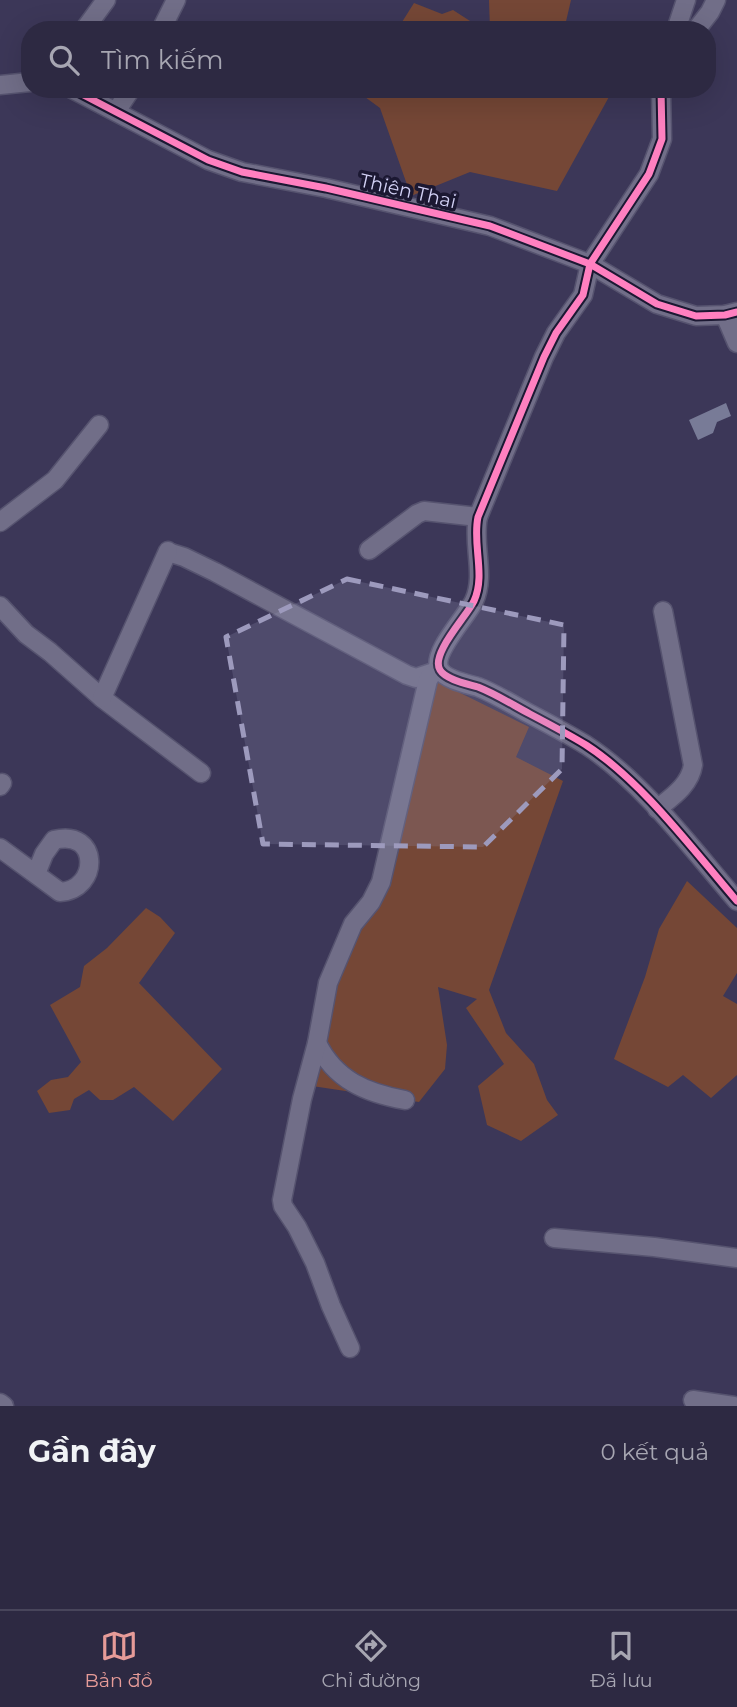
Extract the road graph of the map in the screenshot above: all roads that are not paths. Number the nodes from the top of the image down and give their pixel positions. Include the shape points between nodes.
1 (106, 0) edge
2 (176, 0) edge
3 (686, 0) edge
4 (716, 0) edge
5 (91, 21) edge
6 (166, 21) edge
7 (679, 21) edge
8 (703, 21) edge
9 (21, 83) edge
10 (0, 85) edge
11 (91, 98) edge
12 (125, 98) edge
13 (661, 98) edge
14 (117, 110) junction
15 (590, 264) junction
16 (731, 313) edge
17 (737, 343) edge
18 (99, 425) dead end
19 (478, 517) junction
20 (0, 522) edge
21 (369, 550) dead end
22 (0, 606) edge
23 (663, 611) dead end
24 (435, 672) junction
25 (102, 698) junction
26 (201, 773) dead end
27 (657, 809) junction
28 (0, 848) edge
29 (36, 874) dead end
30 (737, 901) edge
31 (317, 1043) junction
32 (405, 1100) dead end
33 (554, 1238) dead end
34 (737, 1258) edge
35 (350, 1348) dead end
36 (693, 1399) dead end
37 (734, 1406) edge

1 - 5 street
2 - 6 street
3 - 7 street
4 - 8 street
9 - 10 street
11 - 14 street, Thiên Thai
12 - 14 street
13 - 15 street via 660,149 649,174
14 - 15 street, Thiên Thai via 208,159 243,172 490,226
15 - 16 street, Thiên Thai via 657,304 696,316
15 - 19 street via 583,295 544,357
16 - 17 street
18 - 20 street via 55,480
19 - 21 street via 424,511
19 - 24 street via 475,599 447,642
22 - 25 street
23 - 27 street via 693,765 686,784
24 - 25 street via 416,678 407,675 168,551
24 - 27 street via 486,690 585,744
24 - 31 street via 428,680 382,882 353,924 328,983
25 - 26 street
27 - 30 street
28 - 29 street
31 - 32 street via 324,1059 355,1084 375,1095
31 - 35 street via 282,1200 315,1263
33 - 34 street
36 - 37 street

